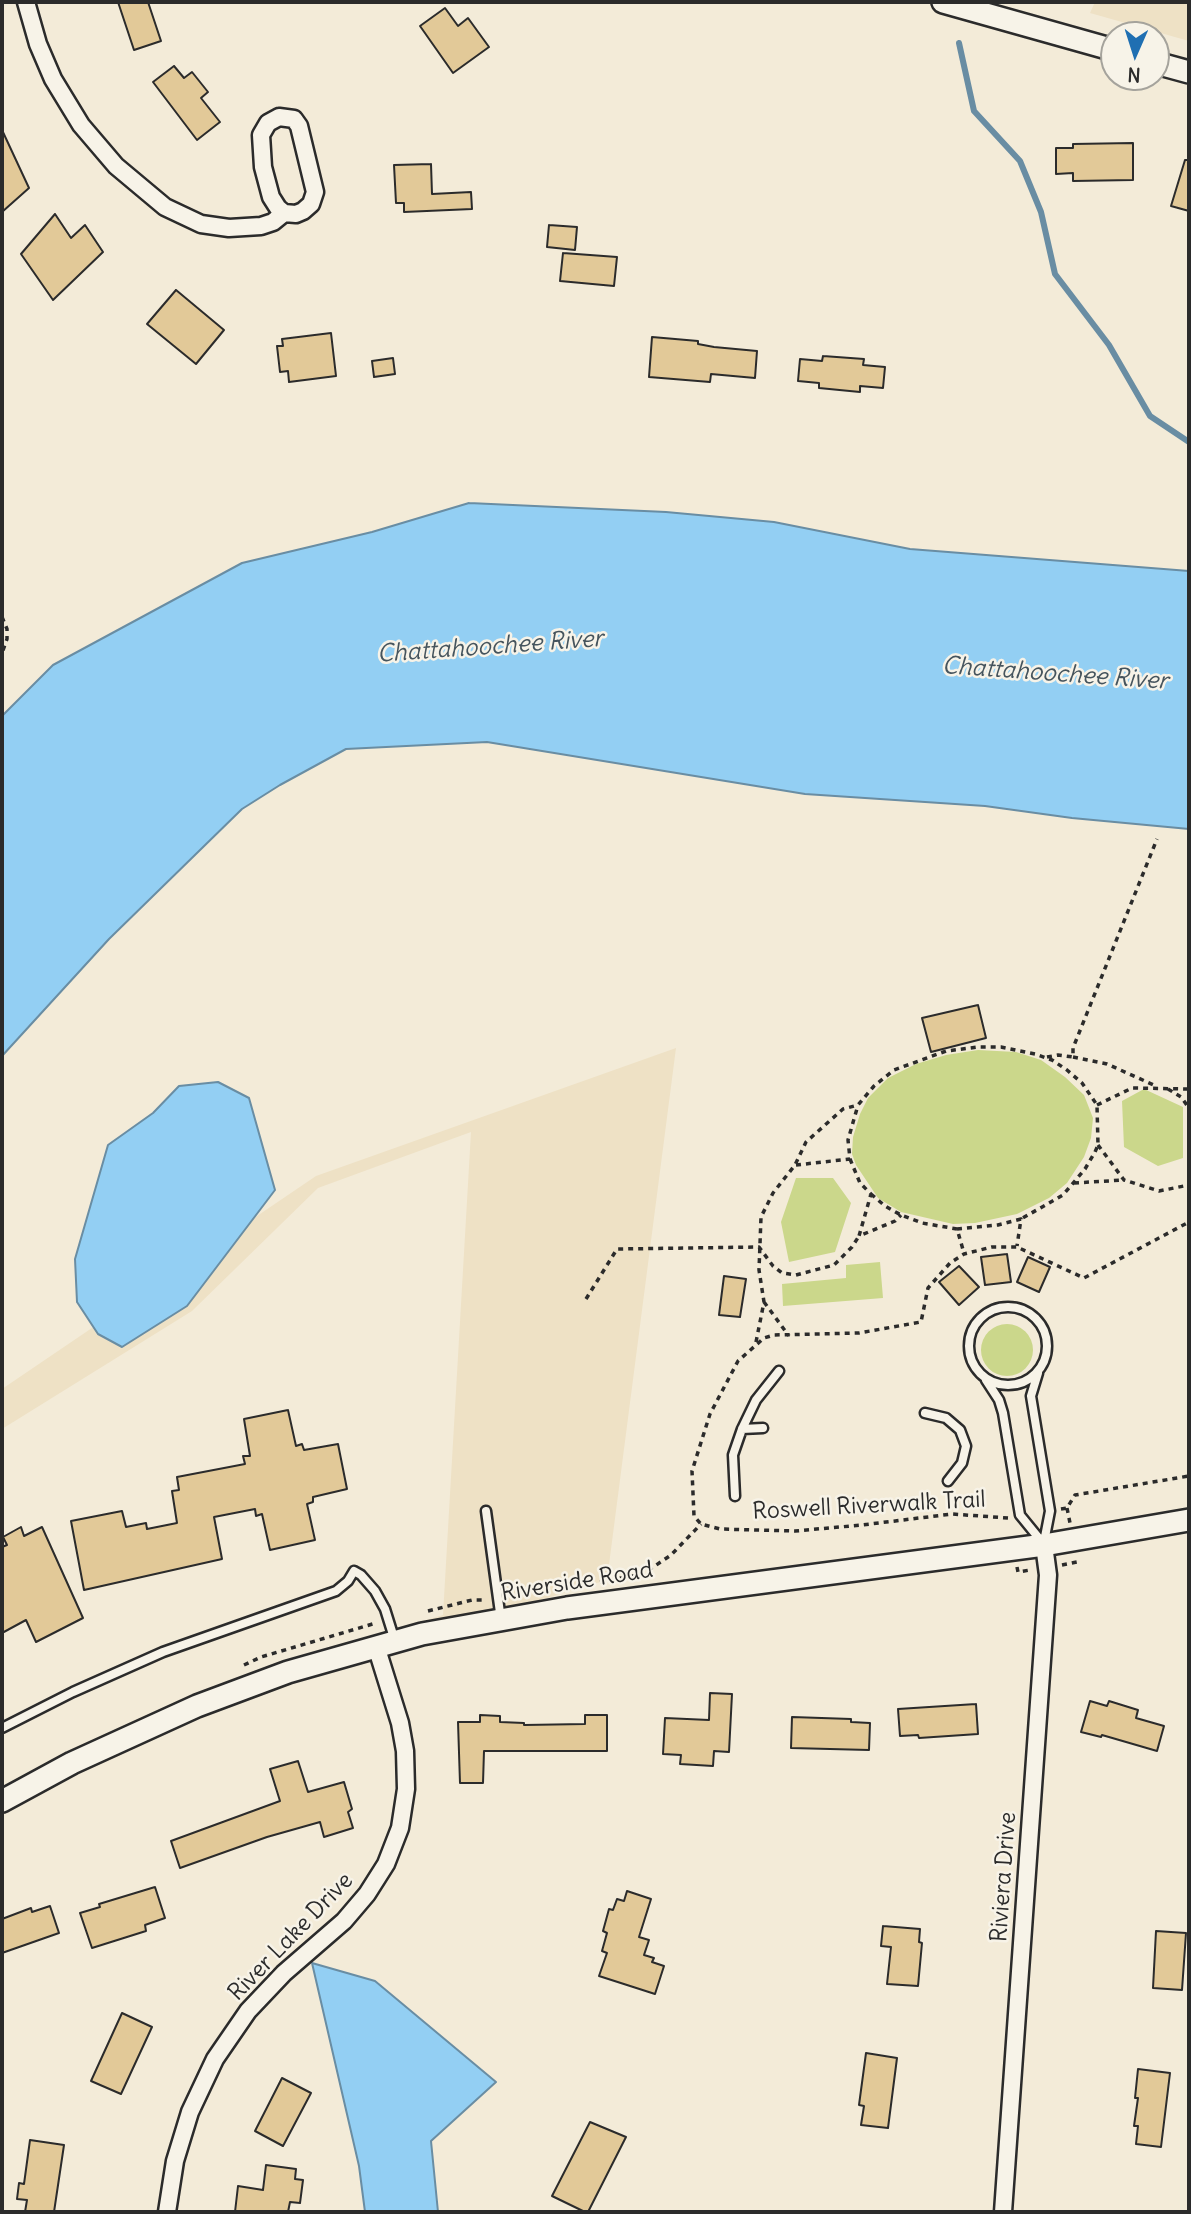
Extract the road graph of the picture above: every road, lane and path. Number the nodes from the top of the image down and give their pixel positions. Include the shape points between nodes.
1 (26, 2) edge
2 (943, 2) edge
3 (1100, 46) edge
4 (1170, 66) edge
5 (1189, 72) edge
6 (284, 213) junction
7 (2, 617) edge
8 (2, 653) edge
9 (1157, 839) dead end
10 (1044, 1057) junction
11 (1073, 1057) junction
12 (1159, 1087) junction
13 (1166, 1088) junction
14 (1189, 1089) edge
15 (858, 1105) junction
16 (1097, 1105) junction
17 (1189, 1108) edge
18 (1098, 1145) junction
19 (850, 1159) junction
20 (795, 1165) junction
21 (1124, 1180) junction
22 (1074, 1183) junction
23 (1189, 1185) edge
24 (871, 1194) junction
25 (901, 1215) junction
26 (1021, 1219) junction
27 (1189, 1222) edge
28 (957, 1229) junction
29 (859, 1237) junction
30 (759, 1247) junction
31 (1017, 1247) junction
32 (964, 1254) junction
33 (586, 1299) dead end
34 (764, 1302) junction
35 (789, 1336) junction
36 (756, 1344) junction
37 (779, 1371) dead end
38 (1038, 1371) junction
39 (983, 1376) junction
40 (925, 1413) dead end
41 (763, 1428) dead end
42 (742, 1429) junction
43 (1189, 1476) edge
44 (948, 1481) dead end
45 (735, 1496) dead end
46 (486, 1511) dead end
47 (1050, 1511) junction
48 (1020, 1515) junction
49 (1189, 1520) edge
50 (1044, 1545) junction
51 (501, 1620) junction
52 (386, 1643) junction
53 (2, 1728) edge
54 (2, 1801) edge
55 (167, 2212) edge
56 (1003, 2212) edge

1 - 6 street via 53,79 80,125 116,166 165,207 201,224 229,228 261,226
2 - 3 street
4 - 5 street
6 - 6 street via 271,197 261,135 268,123 279,117 294,119 299,126 315,192 303,211
7 - 8 path via 7,629
9 - 11 path
10 - 11 path
10 - 15 path, Roswell Riverwalk Trail via 1001,1047 946,1051 894,1070
10 - 16 path, Roswell Riverwalk Trail via 1082,1083
11 - 12 path via 1107,1064
12 - 13 path
12 - 16 path via 1132,1088
13 - 14 path
13 - 17 path
15 - 19 path, Roswell Riverwalk Trail via 848,1140
15 - 20 path, Roswell Riverwalk Trail via 843,1109 822,1126 806,1142
16 - 18 path
18 - 21 path
18 - 22 path
19 - 20 path
19 - 24 path via 860,1183
20 - 30 path, Roswell Riverwalk Trail via 761,1217
21 - 22 path
21 - 23 path via 1159,1191
22 - 26 path via 1063,1195
24 - 25 path
24 - 29 path
25 - 28 path
25 - 29 path
26 - 28 path
26 - 31 path
27 - 31 path via 1084,1278
28 - 32 path
29 - 30 path via 834,1265 796,1275 782,1273
30 - 33 path via 617,1248
30 - 34 path, Roswell Riverwalk Trail
31 - 32 path
32 - 35 path via 928,1288 920,1322
34 - 35 path, Roswell Riverwalk Trail
34 - 36 path, Roswell Riverwalk Trail
35 - 36 path via 764,1338
36 - 48 path, Roswell Riverwalk Trail via 738,1362 710,1414 692,1471 694,1516 701,1524 720,1529 795,1531 952,1514
37 - 42 lane via 756,1400
38 - 39 lane via 1014,1385 997,1384
38 - 39 lane via 1045,1359 1046,1336 1037,1318 1009,1306 980,1317 972,1330 972,1363
38 - 47 lane via 1031,1396
39 - 48 lane via 1003,1413
40 - 44 lane via 946,1418 960,1430 967,1446 962,1463
41 - 42 lane
42 - 45 lane via 733,1455
43 - 47 path via 1075,1496 1067,1508
46 - 51 lane
47 - 50 lane
48 - 50 lane
49 - 50 street, Riverside Road
50 - 51 street, Riverside Road
50 - 56 street, Riviera Drive via 1048,1575
51 - 52 street, Riverside Road
52 - 53 lane via 384,1609 375,1591 354,1571 336,1591 163,1652
52 - 54 street, Riverside Road via 197,1706
52 - 55 street, River Lake Drive via 405,1751 400,1828 368,1894 248,2011 215,2059 190,2112 175,2161

